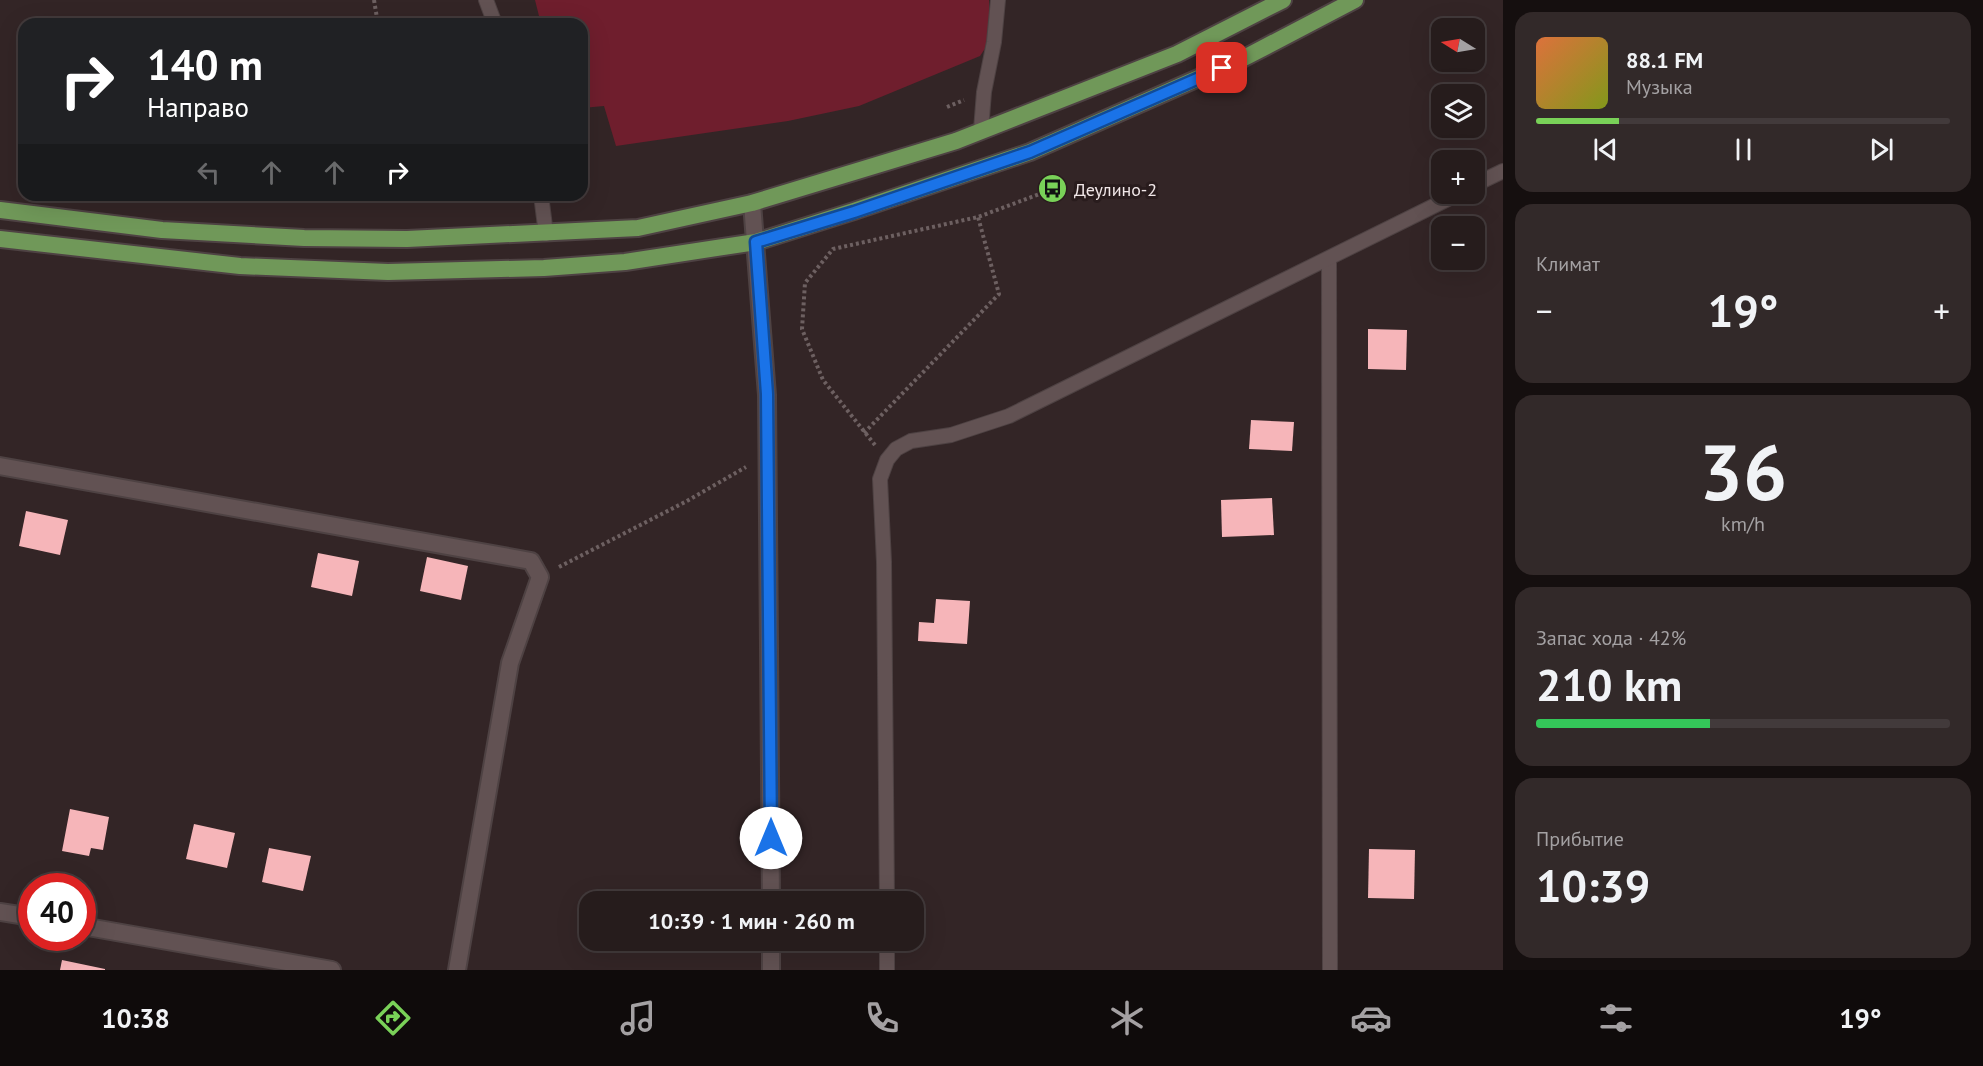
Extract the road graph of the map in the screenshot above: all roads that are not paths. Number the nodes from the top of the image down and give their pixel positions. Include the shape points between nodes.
1 (486, 0) edge
2 (998, 0) edge
3 (1283, 0) edge
4 (1355, 0) edge
5 (493, 18) edge
6 (981, 130) junction
7 (1503, 171) edge
8 (1485, 180) edge
9 (542, 201) edge
10 (752, 203) junction
11 (1438, 204) edge
12 (0, 210) edge
13 (546, 234) junction
14 (0, 239) edge
15 (756, 242) junction
16 (1329, 259) junction
17 (0, 466) edge
18 (771, 891) edge
19 (887, 891) edge
20 (0, 912) edge
21 (18, 915) edge
22 (96, 928) edge
23 (771, 951) edge
24 (887, 951) edge
25 (332, 970) edge
26 (457, 970) edge
27 (771, 970) edge
28 (887, 970) edge
29 (1330, 970) edge

1 - 5 lane
2 - 6 lane
3 - 6 main road via 1177,54
4 - 15 main road via 1244,58 1030,152
6 - 10 main road
7 - 8 lane
9 - 13 lane
10 - 13 main road via 638,228
10 - 15 street
11 - 16 lane
12 - 13 main road via 162,230 304,238 407,240
14 - 15 main road via 240,266 388,272 625,262
15 - 18 street via 767,394
16 - 19 lane via 1009,416 951,435 911,441 896,449 887,460 880,479
16 - 29 lane
17 - 26 street via 531,561 540,576 510,663
20 - 21 street
22 - 25 street
23 - 27 street
24 - 28 lane

